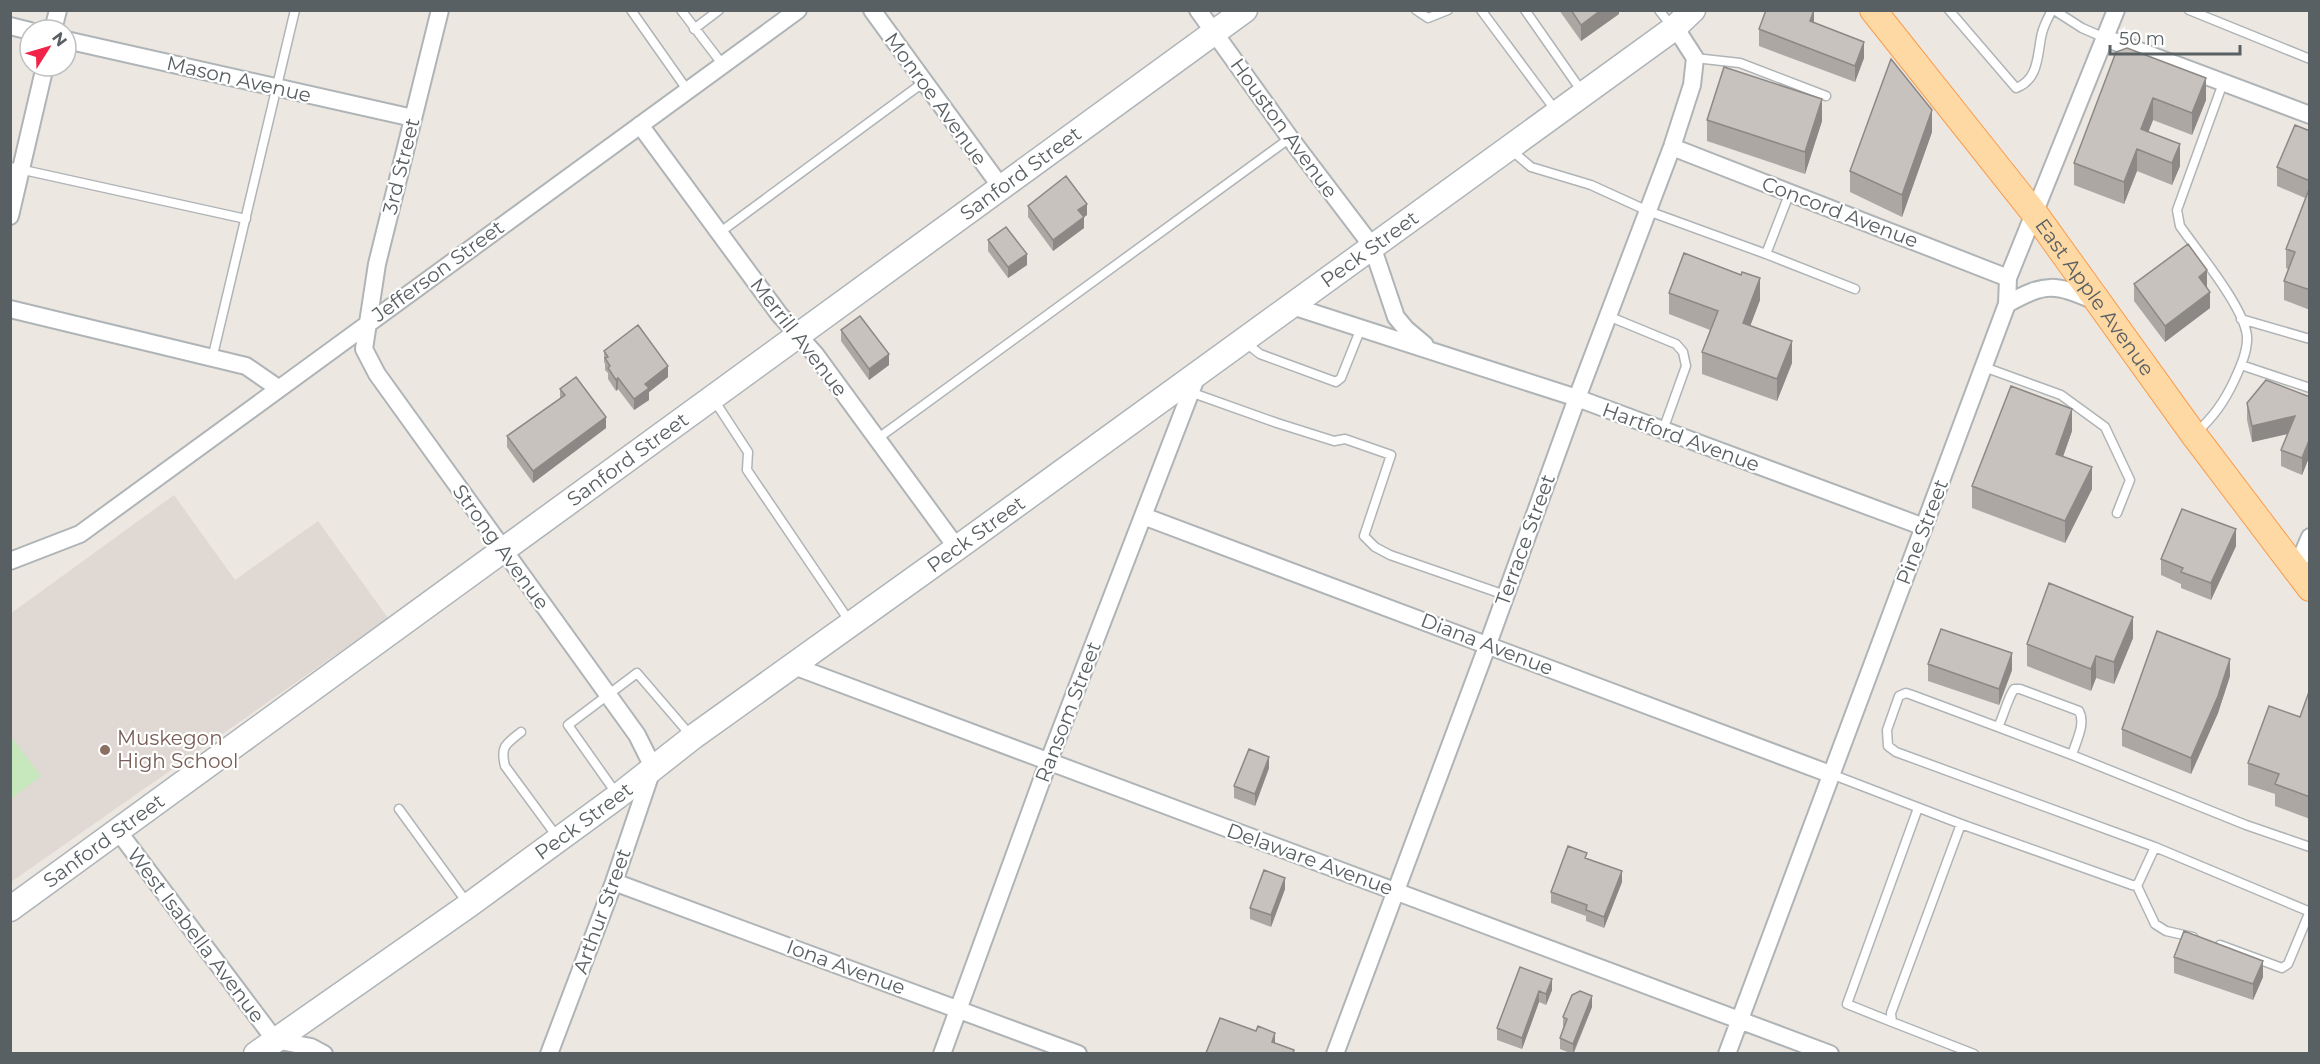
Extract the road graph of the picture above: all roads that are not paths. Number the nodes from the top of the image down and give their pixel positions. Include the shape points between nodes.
1 (295, 10) edge
2 (440, 10) edge
3 (631, 10) edge
4 (681, 10) edge
5 (719, 10) edge
6 (798, 10) edge
7 (872, 10) edge
8 (1198, 10) edge
9 (1245, 10) edge
10 (1416, 10) edge
11 (1448, 10) edge
12 (1481, 10) edge
13 (1525, 10) edge
14 (1693, 10) edge
15 (1873, 10) edge
16 (1949, 10) edge
17 (2053, 10) edge
18 (2115, 10) edge
19 (2189, 10) edge
20 (1669, 22) edge
21 (694, 29) junction
22 (1214, 33) junction
23 (2105, 38) junction
24 (78, 43) edge
25 (1695, 58) junction
26 (2310, 59) edge
27 (723, 65) junction
28 (42, 78) edge
29 (924, 82) junction
30 (2223, 82) junction
31 (277, 87) junction
32 (688, 91) junction
33 (1583, 93) junction
34 (1826, 96) dead end
35 (1557, 112) junction
36 (2310, 116) edge
37 (413, 118) junction
38 (640, 125) junction
39 (1290, 138) junction
40 (1508, 147) junction
41 (1672, 147) junction
42 (16, 169) edge
43 (1000, 187) junction
44 (1790, 192) junction
45 (1648, 211) junction
46 (2035, 214) junction
47 (10, 216) edge
48 (246, 219) junction
49 (719, 233) junction
50 (1372, 246) junction
51 (1766, 254) junction
52 (2008, 278) junction
53 (1855, 289) dead end
54 (2100, 303) junction
55 (2007, 304) junction
56 (1292, 306) junction
57 (10, 309) edge
58 (1608, 316) junction
59 (2241, 319) junction
60 (367, 323) junction
61 (1361, 328) junction
62 (797, 336) junction
63 (2310, 339) edge
64 (1243, 341) junction
65 (1435, 353) junction
66 (212, 358) junction
67 (2241, 364) junction
68 (1984, 367) junction
69 (1194, 382) junction
70 (278, 388) junction
71 (2310, 388) edge
72 (712, 398) junction
73 (1577, 398) junction
74 (1663, 430) junction
75 (2194, 435) junction
76 (877, 439) junction
77 (2117, 513) dead end
78 (1143, 516) junction
79 (1924, 527) junction
80 (2310, 537) edge
81 (957, 549) junction
82 (503, 550) junction
83 (10, 561) edge
84 (2303, 579) edge
85 (1505, 595) junction
86 (851, 622) junction
87 (1488, 644) junction
88 (791, 666) junction
89 (609, 695) junction
90 (1998, 727) junction
91 (521, 732) dead end
92 (693, 737) junction
93 (2072, 755) junction
94 (1048, 763) junction
95 (653, 766) junction
96 (1830, 774) junction
97 (618, 796) junction
98 (1918, 808) junction
99 (399, 809) dead end
100 (1961, 824) junction
101 (118, 831) junction
102 (558, 838) junction
103 (2155, 847) junction
104 (2310, 847) edge
105 (614, 882) junction
106 (2137, 886) junction
107 (1396, 891) junction
108 (469, 905) junction
109 (10, 909) edge
110 (2309, 911) edge
111 (2199, 938) edge
112 (2209, 942) edge
113 (959, 1009) junction
114 (1739, 1019) junction
115 (1892, 1022) junction
116 (266, 1047) edge
117 (324, 1053) edge
118 (549, 1053) edge
119 (942, 1053) edge
120 (1078, 1053) edge
121 (1335, 1053) edge
122 (1727, 1053) edge
123 (1830, 1053) edge
124 (1974, 1053) edge

1 - 31 lane
2 - 37 street, 3rd Street
3 - 32 lane
4 - 21 lane
5 - 21 lane
6 - 27 street, Jefferson Street
7 - 29 street, Monroe Avenue
8 - 22 street, Houston Avenue
9 - 22 street, Sanford Street
10 - 11 lane via 1428,18
12 - 35 lane
13 - 33 lane
14 - 20 street, Peck Street
15 - 46 main road, East Apple Avenue
16 - 17 lane via 2016,88 2029,79 2037,65 2042,32
17 - 23 lane
18 - 23 street, Pine Street
19 - 26 lane
20 - 25 street
20 - 33 street, Peck Street
21 - 27 lane
22 - 39 street, Houston Avenue
22 - 43 street, Sanford Street
23 - 30 street
23 - 46 street, Pine Street
24 - 31 street, Mason Avenue
25 - 34 lane via 1740,63
25 - 41 street, Terrace Street via 1692,85
27 - 32 street, Jefferson Street
28 - 42 street
29 - 43 street, Monroe Avenue
29 - 49 lane
30 - 36 street
30 - 59 lane via 2177,210 2180,226
31 - 37 street, Mason Avenue
31 - 48 lane
32 - 38 street, Jefferson Street
33 - 35 street, Peck Street
35 - 40 street, Peck Street
37 - 60 street, 3rd Street via 377,264
38 - 49 street, Merrill Avenue
38 - 60 street, Jefferson Street
39 - 50 street, Houston Avenue
39 - 76 lane
40 - 45 lane via 1531,167 1591,185
40 - 50 street, Peck Street
41 - 44 street, Concord Avenue
41 - 45 street, Terrace Street
42 - 47 street
42 - 48 lane
43 - 62 street, Sanford Street
44 - 51 lane
44 - 52 street, Concord Avenue
45 - 51 lane
45 - 58 street, Terrace Street
46 - 52 street, Pine Street
46 - 54 main road, East Apple Avenue
48 - 66 lane
49 - 62 street, Merrill Avenue
50 - 56 street, Peck Street
50 - 65 street, Hartford Avenue via 1396,317
51 - 53 lane
52 - 55 street, Pine Street
54 - 55 street via 2066,289 2049,287 2031,290
54 - 75 main road, East Apple Avenue
55 - 68 street, Pine Street
56 - 61 street, Hartford Avenue
56 - 64 street, Peck Street
57 - 66 street
58 - 73 street, Terrace Street
58 - 74 lane via 1676,344 1683,352 1686,366
59 - 63 lane
59 - 67 lane via 2247,337
60 - 70 street, Jefferson Street
60 - 82 street, Strong Avenue via 364,349 377,374
61 - 64 lane via 1336,382 1260,354
61 - 65 street, Hartford Avenue
62 - 72 street, Sanford Street
62 - 76 street, Merrill Avenue via 815,354
64 - 69 street, Peck Street
65 - 73 street, Hartford Avenue
66 - 70 street via 246,366
67 - 71 lane
67 - 75 lane via 2224,403
68 - 77 lane via 2061,395 2105,427 2130,480
68 - 79 street, Pine Street
69 - 78 street, Ransom Street
69 - 81 street, Peck Street
69 - 85 lane via 1277,423 1391,455 1364,536 1390,555
70 - 83 street, Jefferson Street via 80,534
72 - 82 street, Sanford Street
72 - 86 lane via 748,452 747,470
73 - 74 street, Hartford Avenue
73 - 85 street, Terrace Street
74 - 79 street, Hartford Avenue
75 - 84 main road, East Apple Avenue
76 - 81 street, Merrill Avenue
78 - 87 street, Diana Avenue
78 - 94 street, Ransom Street
79 - 96 street, Pine Street
80 - 84 street
81 - 86 street, Peck Street
82 - 89 street, Strong Avenue
82 - 101 street, Sanford Street
85 - 87 street, Terrace Street
86 - 88 street, Peck Street
87 - 96 street, Diana Avenue
87 - 107 street, Terrace Street
88 - 92 street, Peck Street
88 - 94 street, Delaware Avenue
89 - 92 lane via 637,673
89 - 95 street, Strong Avenue
89 - 97 lane via 568,725
90 - 93 lane
90 - 93 lane via 2011,693 2017,688 2075,709 2082,723
90 - 103 lane via 1906,693 1899,696 1895,705 1887,730 1888,746
91 - 102 lane via 504,746 505,766
92 - 95 street, Peck Street
93 - 104 lane
94 - 107 street, Delaware Avenue
94 - 113 street, Ransom Street
95 - 97 street, Peck Street
95 - 105 street, Arthur Street
96 - 98 lane
96 - 114 street, Pine Street
97 - 102 street, Peck Street
98 - 100 lane
98 - 115 lane via 1846,1004
99 - 108 lane
100 - 106 lane
100 - 115 lane via 1893,1007
101 - 109 street, Sanford Street
101 - 116 street, West Isabella Avenue
102 - 108 street, Peck Street
103 - 106 lane
103 - 110 lane
105 - 113 street, Iona Avenue
105 - 118 street, Arthur Street
106 - 111 lane via 2156,924 2166,931
107 - 114 street, Delaware Avenue
107 - 121 street, Terrace Street
108 - 116 street, Peck Street
110 - 112 lane via 2288,964 2282,968
113 - 119 street, Ransom Street
113 - 120 street, Iona Avenue
114 - 122 street, Pine Street
114 - 123 street, Delaware Avenue
115 - 124 lane
116 - 117 street via 311,1047

